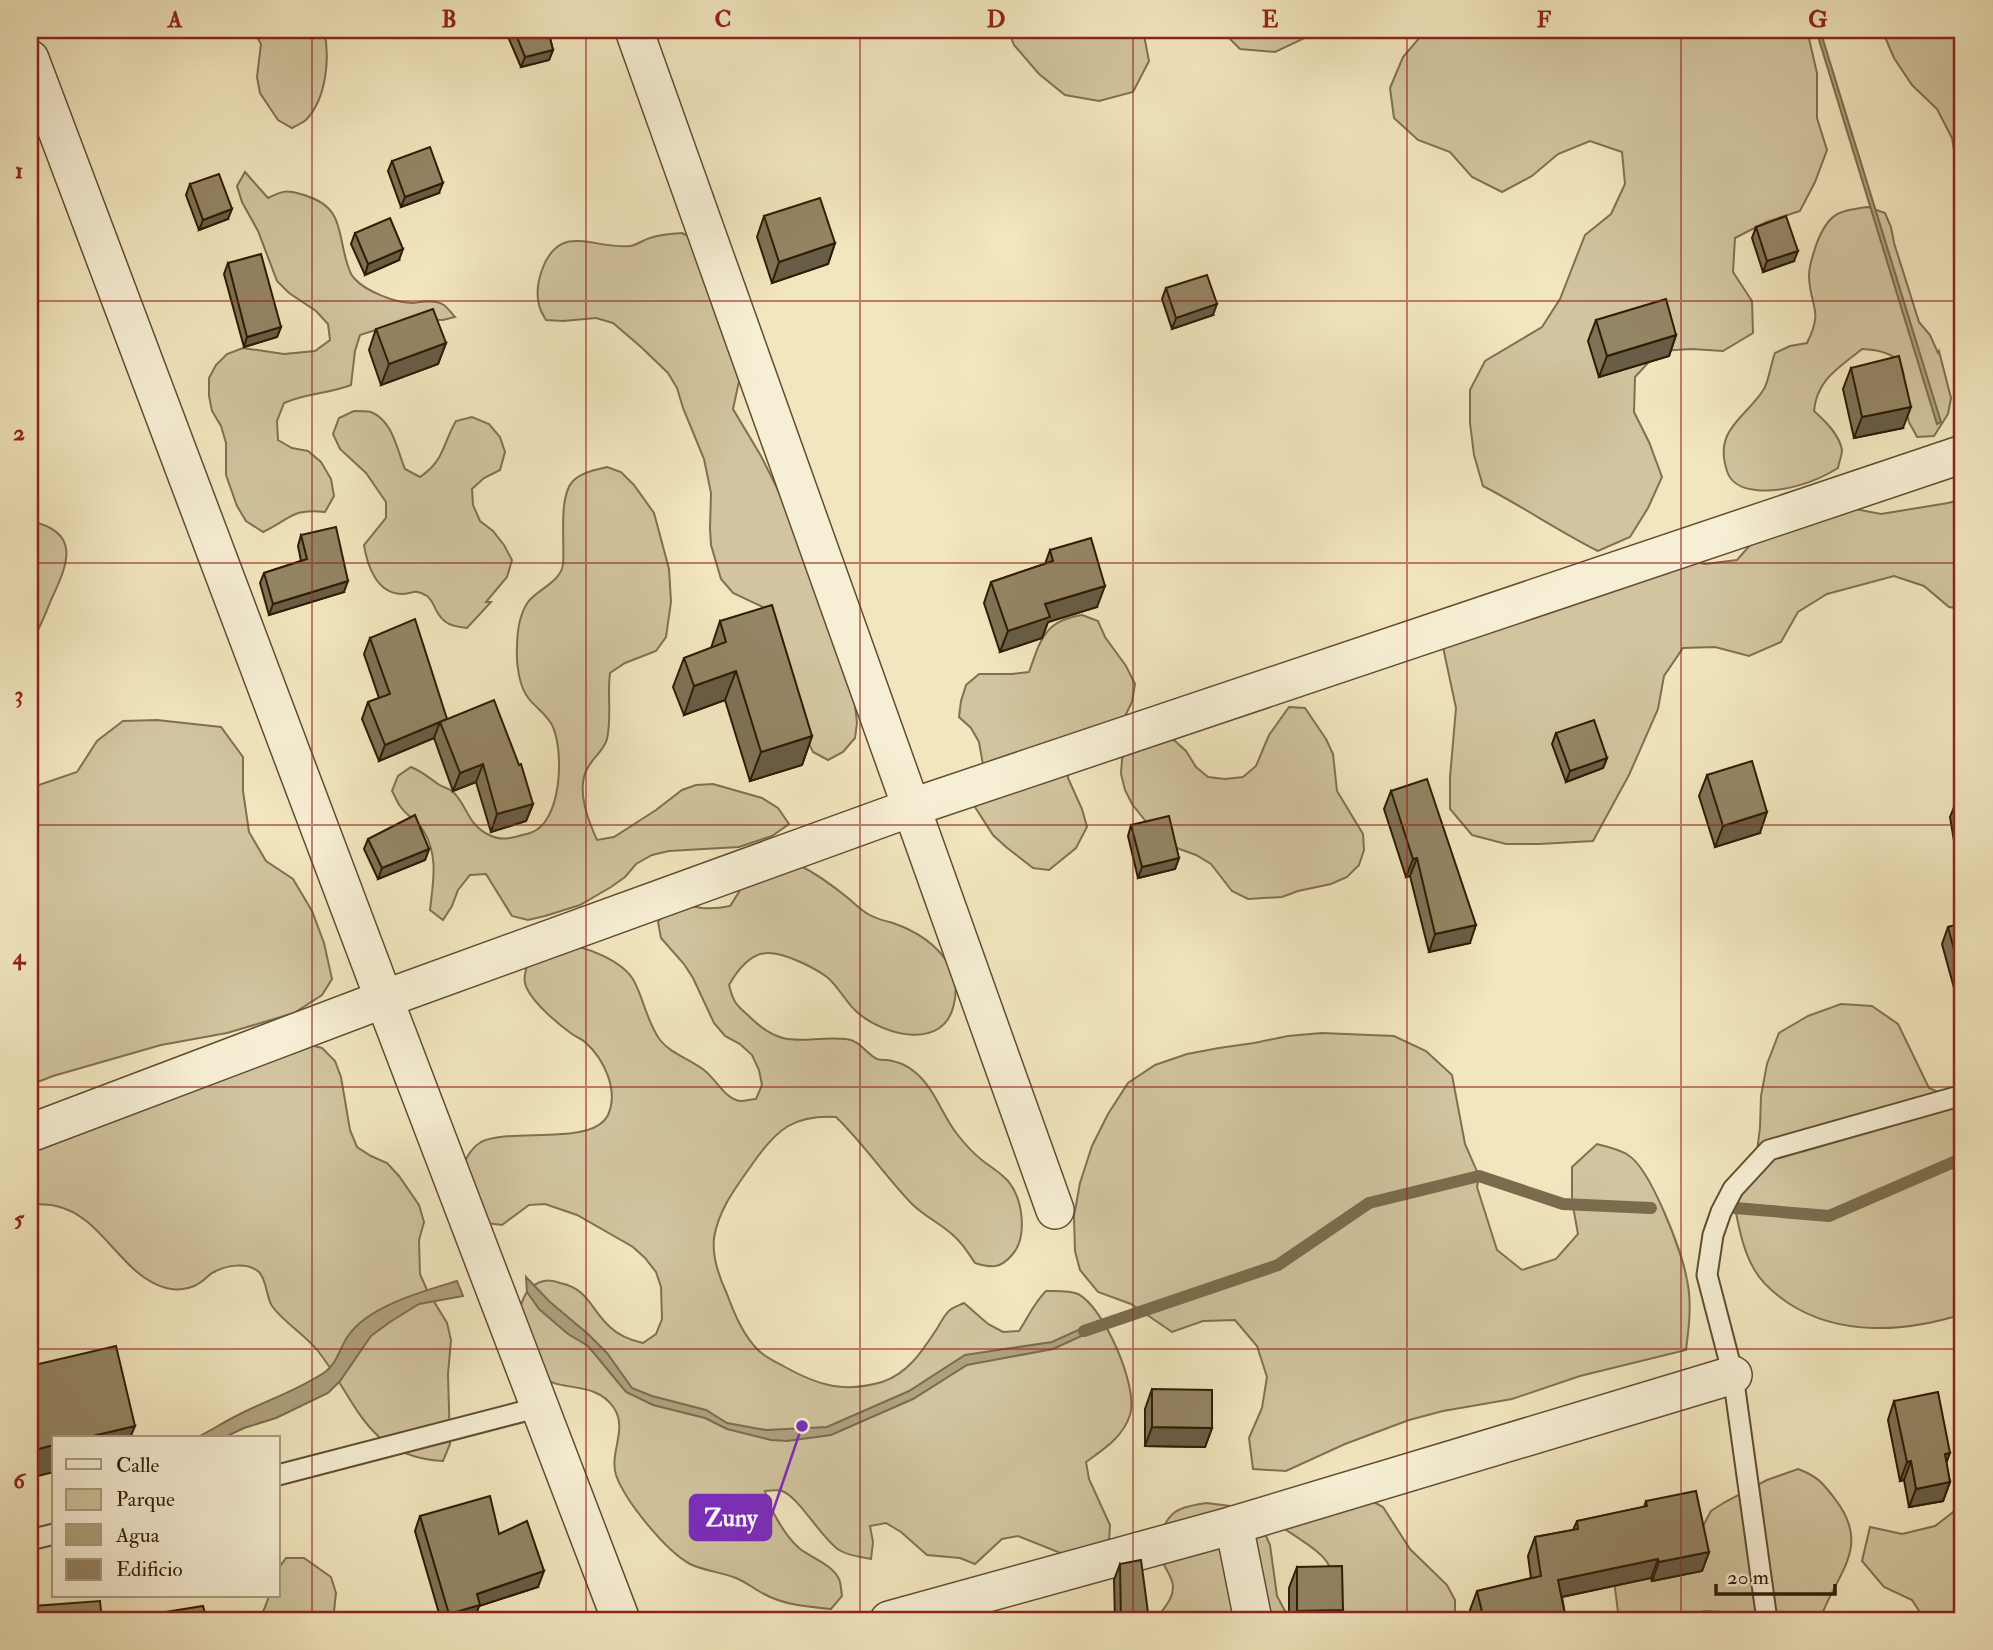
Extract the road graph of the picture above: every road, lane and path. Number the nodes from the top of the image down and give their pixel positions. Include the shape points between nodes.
1 (634, 30) edge
2 (30, 59) edge
3 (1963, 454) edge
4 (912, 807) junction
5 (384, 999) junction
6 (1963, 1095) edge
7 (30, 1133) edge
8 (1055, 1210) dead end
9 (1733, 1375) junction
10 (540, 1407) junction
11 (280, 1474) edge
12 (1234, 1525) junction
13 (52, 1534) edge
14 (30, 1540) edge
15 (621, 1620) edge
16 (889, 1620) edge
17 (1253, 1620) edge
18 (1767, 1620) edge

1 - 4 street
2 - 5 street
3 - 4 street
4 - 5 street
4 - 8 street
5 - 7 street
5 - 10 street
6 - 9 lane via 1769,1150 1733,1189 1713,1235 1707,1275
9 - 12 street
9 - 18 lane
10 - 11 lane
10 - 15 street
12 - 16 street
12 - 17 street
13 - 14 lane

